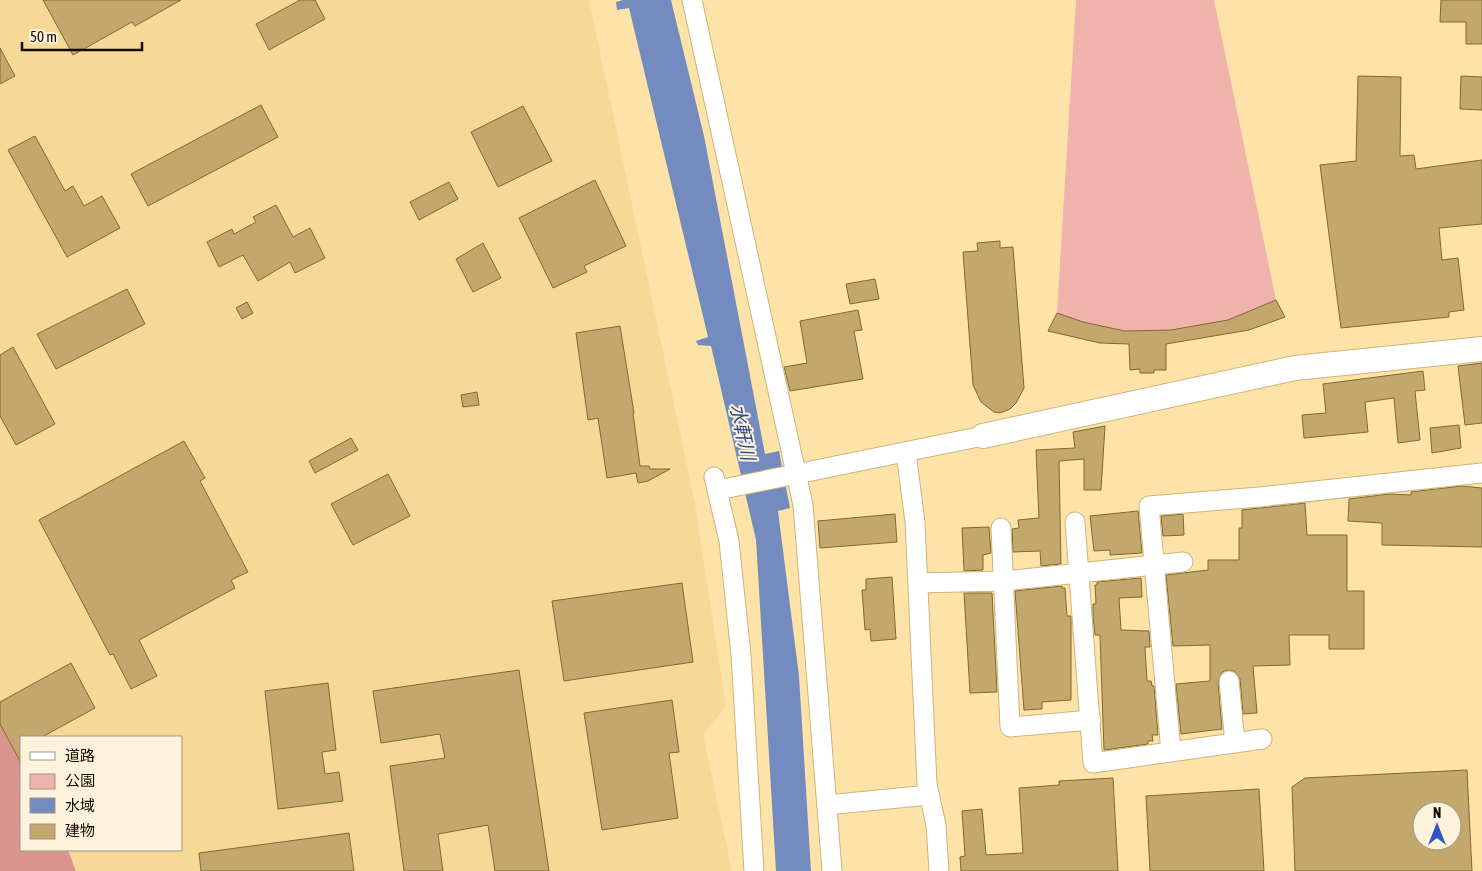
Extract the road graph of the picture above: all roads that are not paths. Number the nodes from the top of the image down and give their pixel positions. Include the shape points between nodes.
1 (692, 0) edge
2 (1482, 349) edge
3 (983, 436) joint
4 (906, 453) junction
5 (1482, 473) edge
6 (790, 475) junction
7 (1075, 522) dead end
8 (1001, 528) dead end
9 (1183, 562) dead end
10 (1154, 565) junction
11 (1079, 573) junction
12 (1004, 581) junction
13 (918, 583) junction
14 (1229, 682) dead end
15 (1091, 720) junction
16 (1262, 739) dead end
17 (1235, 742) junction
18 (1171, 752) junction
19 (930, 794) junction
20 (827, 805) junction
21 (754, 871) edge
22 (832, 871) edge
23 (939, 871) edge

1 - 6 street
2 - 3 street via 1295,368
3 - 4 street
4 - 6 street
4 - 13 street via 915,522
5 - 10 street via 1149,506
6 - 20 street via 803,505
6 - 21 street via 716,483 729,541 741,655
7 - 11 street
8 - 12 street
9 - 10 street
10 - 11 street
10 - 18 street
11 - 12 street
11 - 15 street
12 - 13 street
12 - 15 street via 1010,727
13 - 19 street
14 - 17 street
15 - 18 street via 1094,764
16 - 17 street
17 - 18 street
19 - 20 street
19 - 23 street
20 - 22 street

